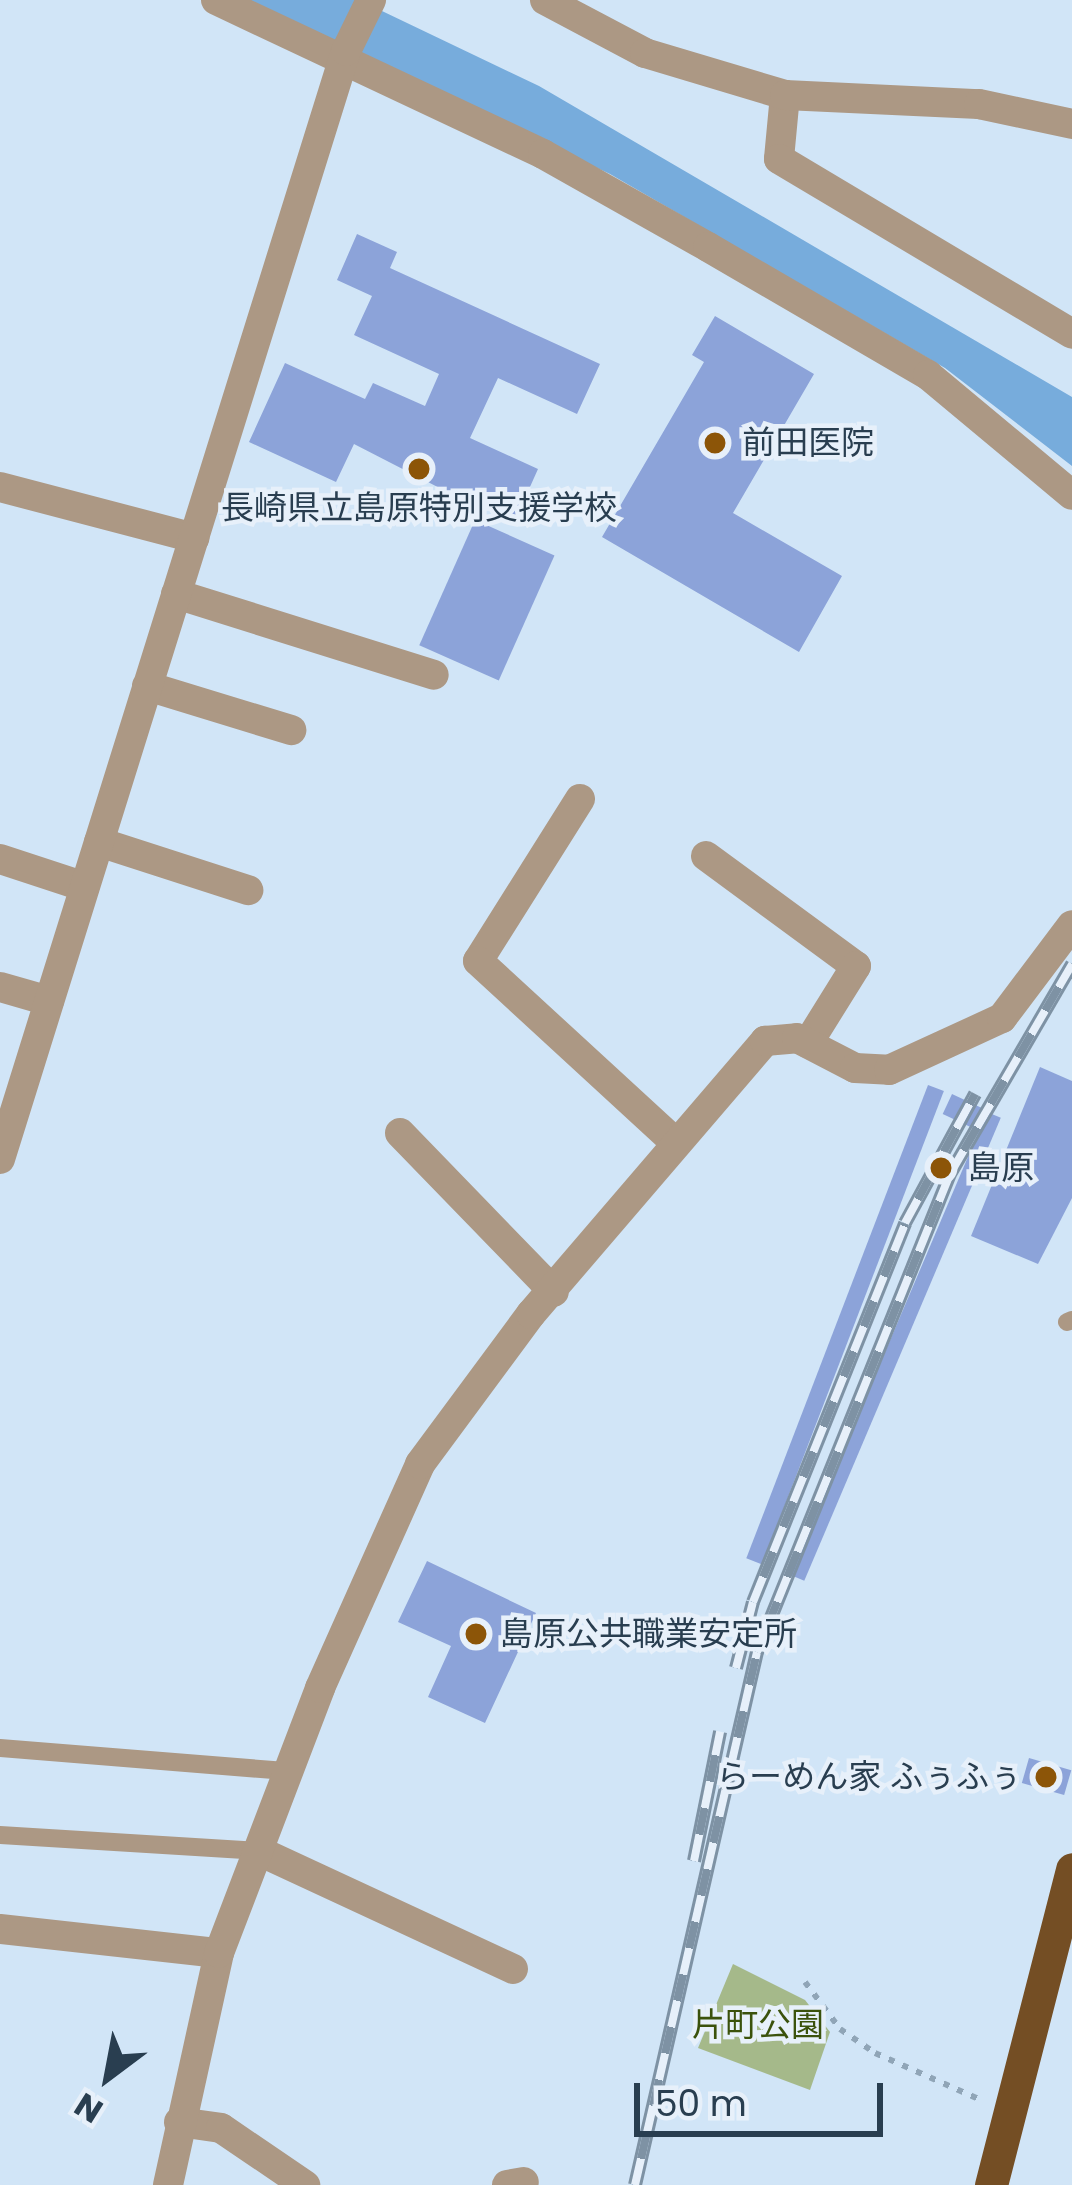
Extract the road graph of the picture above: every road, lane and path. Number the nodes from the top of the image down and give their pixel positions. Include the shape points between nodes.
1 (216, 0) edge
2 (545, 0) edge
3 (371, 1) edge
4 (344, 55) junction
5 (785, 95) junction
6 (1072, 124) edge
7 (1072, 334) edge
8 (0, 487) edge
9 (1072, 495) edge
10 (194, 538) junction
11 (176, 594) junction
12 (434, 674) dead end
13 (147, 686) junction
14 (291, 730) dead end
15 (580, 799) dead end
16 (99, 842) junction
17 (706, 856) dead end
18 (0, 859) edge
19 (85, 886) junction
20 (248, 890) dead end
21 (1072, 925) edge
22 (0, 987) edge
23 (49, 1001) junction
24 (808, 1043) junction
25 (400, 1133) dead end
26 (675, 1142) junction
27 (0, 1160) edge
28 (554, 1292) junction
29 (0, 1748) edge
30 (289, 1771) junction
31 (0, 1835) edge
32 (259, 1851) junction
33 (1072, 1869) edge
34 (0, 1928) edge
35 (219, 1953) junction
36 (513, 1970) dead end
37 (805, 1982) dead end
38 (1010, 2113) junction
39 (178, 2122) junction
40 (167, 2185) edge
41 (305, 2185) edge
42 (992, 2185) edge

1 - 4 street
2 - 5 street via 646,53
3 - 4 street
4 - 9 street via 542,154 928,375
4 - 10 street
5 - 6 street via 979,104
5 - 7 street via 779,159
8 - 10 street
10 - 11 street
11 - 12 street
11 - 13 street
13 - 14 street
13 - 16 street
15 - 26 street via 478,961
16 - 19 street
16 - 20 street
17 - 24 street via 856,966
18 - 19 street
19 - 23 street
21 - 24 street via 1019,1003 977,1034 870,1072
22 - 23 street
23 - 27 street
24 - 26 street via 781,1035 765,1041
25 - 28 street
26 - 28 street
28 - 30 street via 420,1464
29 - 30 lane
30 - 32 street
31 - 32 lane
32 - 35 street
32 - 36 street
33 - 38 highway
34 - 35 street
35 - 39 street
37 - 38 path via 840,2029 874,2053
38 - 42 highway
39 - 40 street
39 - 41 street via 221,2128

